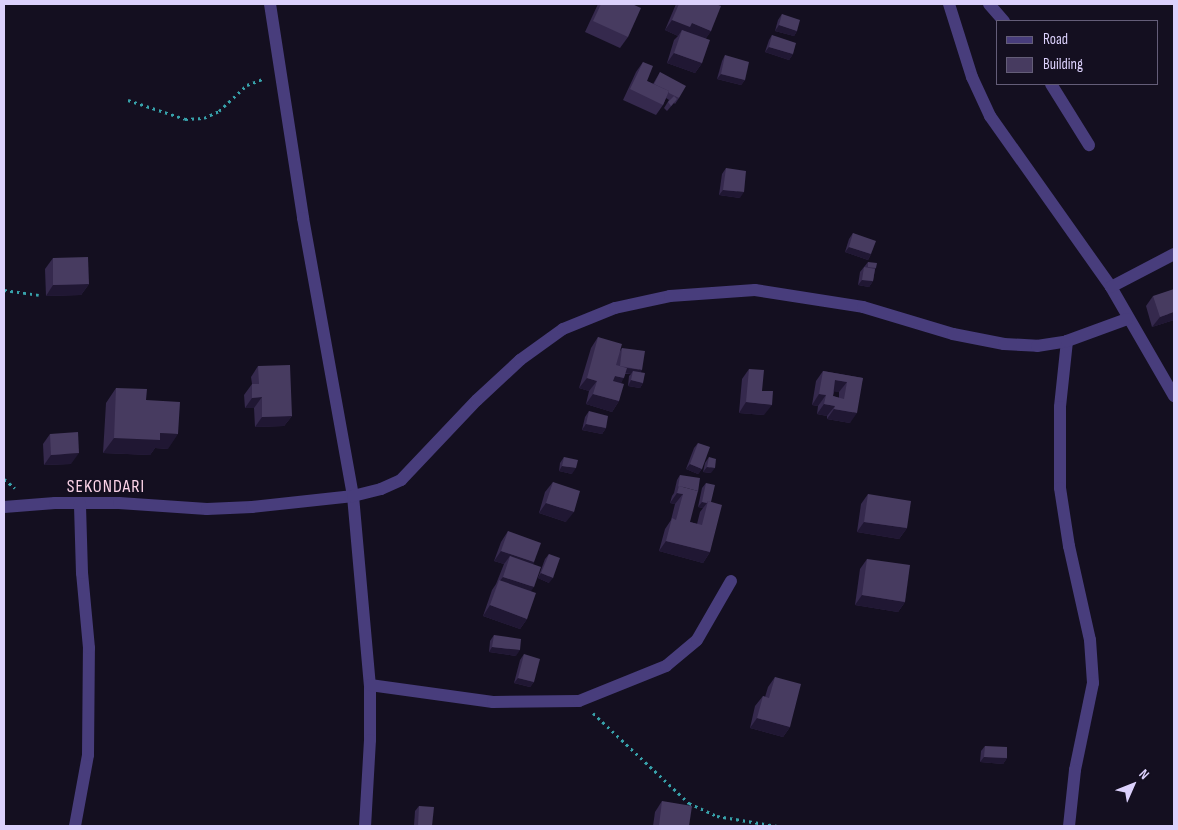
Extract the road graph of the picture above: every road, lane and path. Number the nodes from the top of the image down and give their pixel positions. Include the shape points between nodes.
1 (270, 4) edge
2 (950, 4) edge
3 (989, 4) edge
4 (1003, 20) edge
5 (280, 76) junction
6 (1052, 85) edge
7 (128, 100) dead end
8 (1089, 145) dead end
9 (1174, 254) edge
10 (1111, 287) junction
11 (4, 290) edge
12 (39, 295) dead end
13 (1127, 319) junction
14 (1068, 341) junction
15 (1174, 396) edge
16 (353, 496) junction
17 (80, 504) junction
18 (4, 507) edge
19 (731, 581) dead end
20 (370, 685) junction
21 (579, 701) junction
22 (75, 826) edge
23 (365, 826) edge
24 (777, 826) edge
25 (1069, 826) edge

1 - 5 street
2 - 10 street via 972,77 990,116
3 - 4 street
5 - 7 path via 262,78 248,85 219,111 204,118 185,120
5 - 16 street
6 - 8 street
9 - 10 street
10 - 13 street
11 - 12 path
13 - 14 street
13 - 15 street
14 - 16 street via 1037,346 1004,344 953,334 863,307 755,290 670,296 615,308 562,329 520,360 477,400 401,480
14 - 25 street via 1060,407 1060,488 1090,640 1094,683 1076,770
16 - 17 street via 286,505 207,508
16 - 20 street
17 - 18 street
17 - 22 street via 89,648 88,755
19 - 21 street via 697,640 666,666
20 - 21 street via 493,702
20 - 23 street
21 - 24 path via 689,804 717,816

